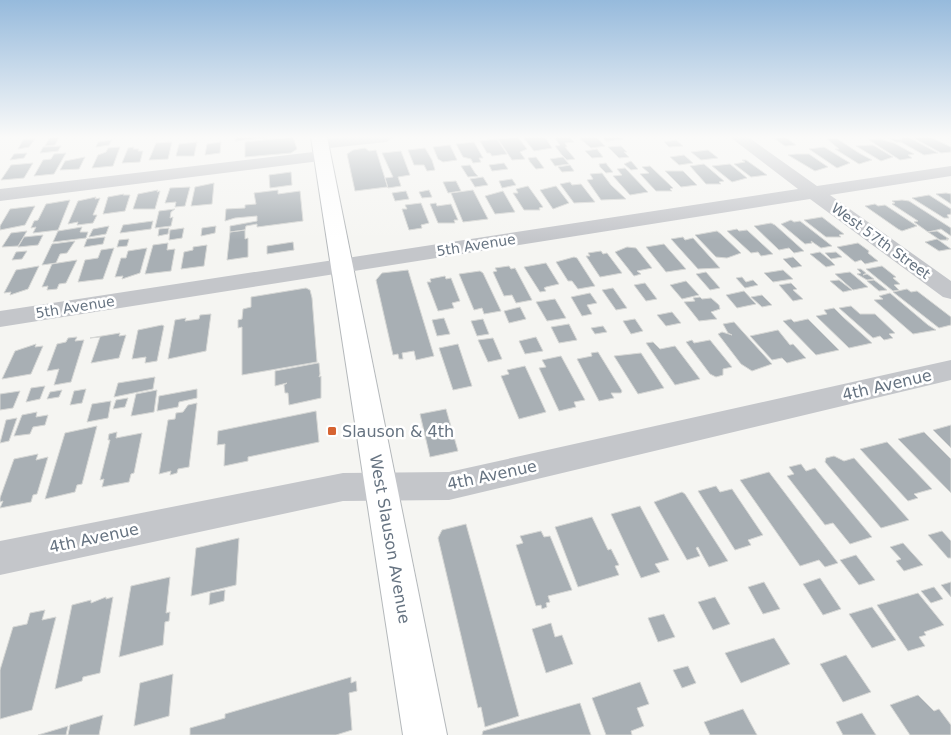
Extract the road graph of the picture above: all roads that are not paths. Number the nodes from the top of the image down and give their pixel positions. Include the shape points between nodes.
1 (155, 171) edge
2 (324, 171) edge
3 (785, 171) edge
4 (949, 171) edge
5 (814, 192) junction
6 (0, 195) edge
7 (341, 266) junction
8 (951, 292) edge
9 (0, 319) edge
10 (951, 370) edge
11 (380, 487) junction
12 (0, 558) edge
13 (425, 735) edge

1 - 6 street
2 - 7 main road, West Slauson Avenue
3 - 5 street, West 57th Street
4 - 5 street, 5th Avenue
5 - 7 street, 5th Avenue
5 - 8 street, West 57th Street
7 - 9 street, 5th Avenue
7 - 11 main road, West Slauson Avenue
10 - 11 street, 4th Avenue via 449,486
11 - 12 street, 4th Avenue via 343,487 301,494
11 - 13 main road, West Slauson Avenue

